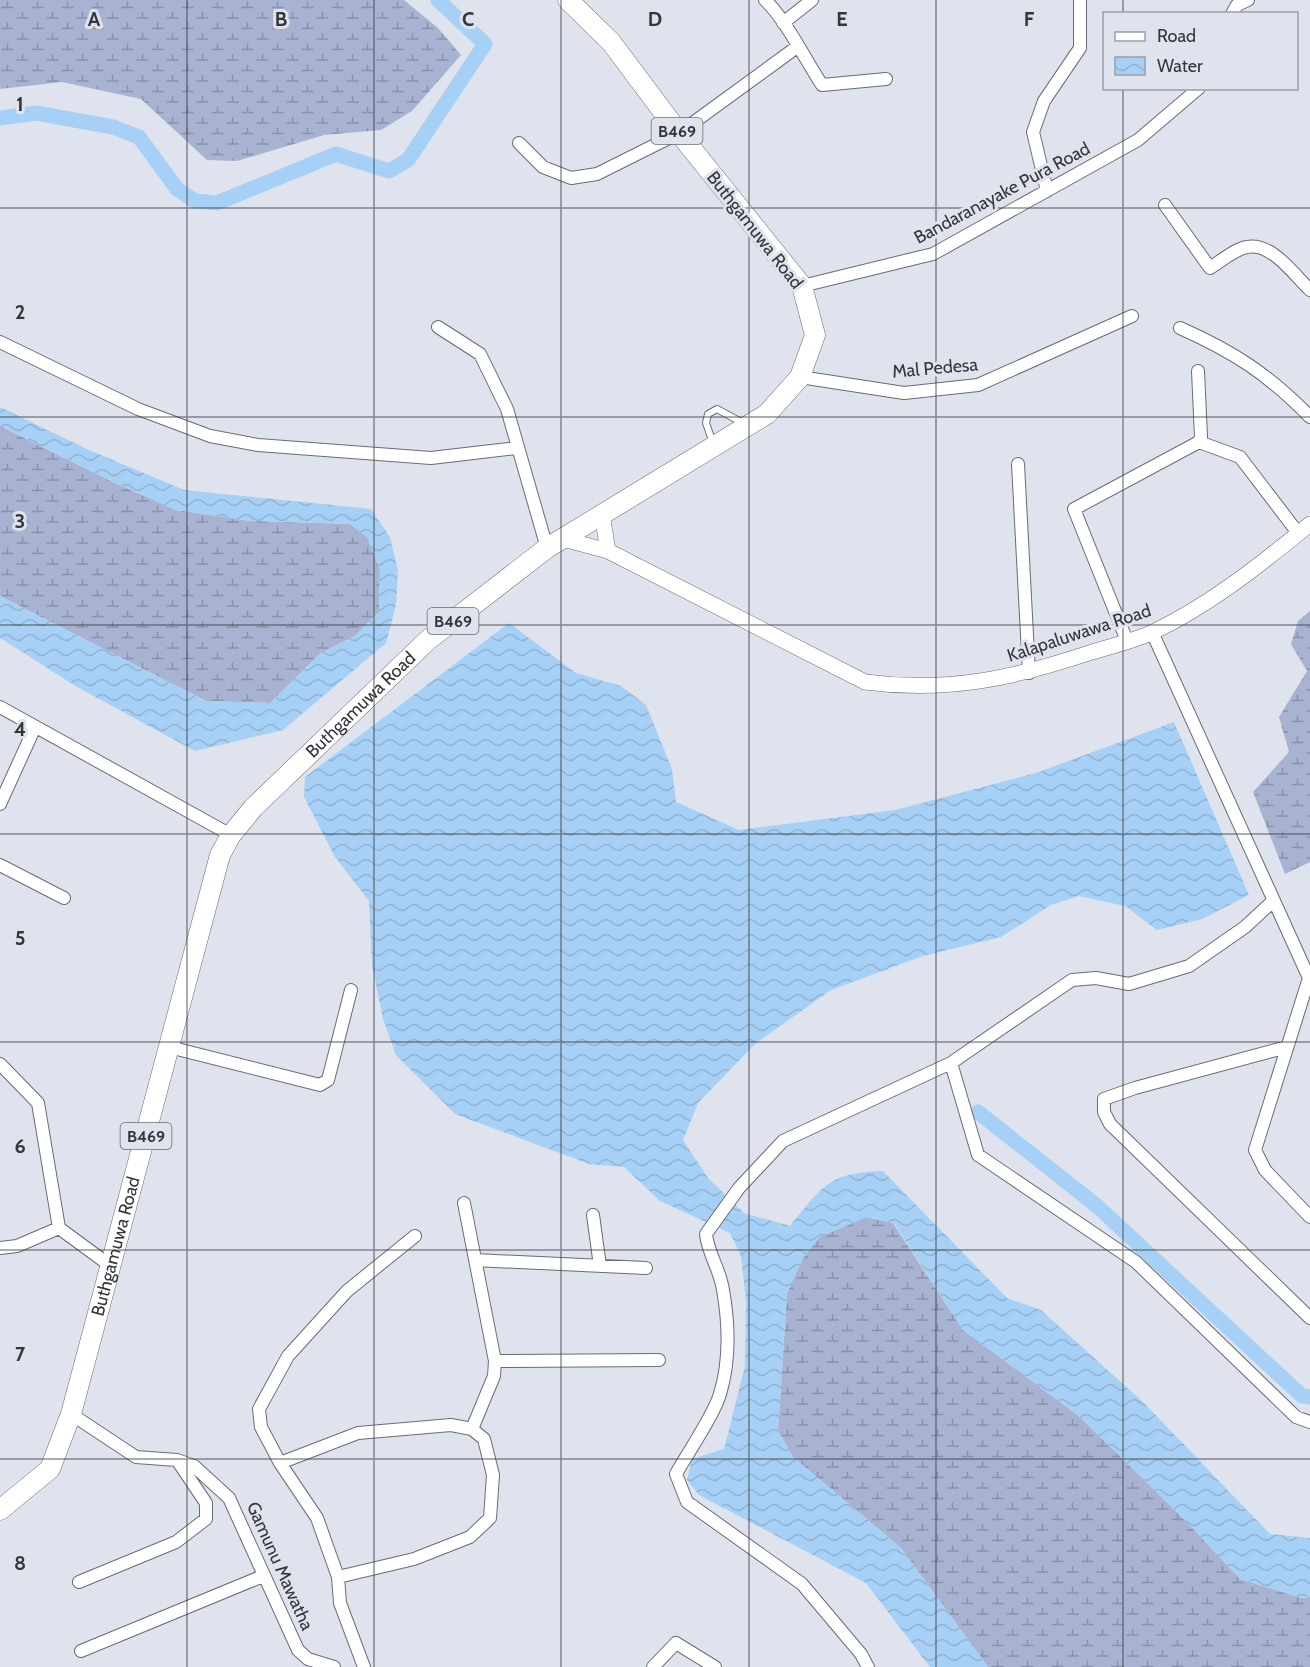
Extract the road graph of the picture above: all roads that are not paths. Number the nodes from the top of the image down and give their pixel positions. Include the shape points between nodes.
1 (568, 0) edge
2 (765, 0) edge
3 (812, 0) edge
4 (1080, 0) edge
5 (1248, 0) edge
6 (1233, 12) edge
7 (783, 23) junction
8 (796, 47) junction
9 (886, 79) dead end
10 (1197, 90) edge
11 (679, 133) junction
12 (519, 143) dead end
13 (1047, 191) junction
14 (1165, 205) dead end
15 (802, 286) junction
16 (1310, 290) edge
17 (1132, 316) dead end
18 (438, 327) dead end
19 (1179, 328) dead end
20 (0, 342) edge
21 (1198, 371) dead end
22 (800, 377) junction
23 (1310, 417) edge
24 (748, 426) junction
25 (1199, 442) junction
26 (714, 446) junction
27 (517, 448) junction
28 (1018, 464) dead end
29 (602, 514) junction
30 (1304, 529) edge
31 (555, 544) junction
32 (608, 551) junction
33 (1152, 632) junction
34 (1127, 641) junction
35 (1029, 673) junction
36 (0, 707) edge
37 (35, 727) junction
38 (0, 804) edge
39 (231, 835) junction
40 (0, 865) edge
41 (64, 898) dead end
42 (1272, 902) junction
43 (1309, 979) edge
44 (351, 990) dead end
45 (169, 1047) junction
46 (1287, 1047) junction
47 (951, 1063) junction
48 (0, 1064) edge
49 (464, 1203) dead end
50 (593, 1215) dead end
51 (1310, 1217) edge
52 (59, 1228) junction
53 (415, 1236) dead end
54 (0, 1248) edge
55 (475, 1260) junction
56 (600, 1266) junction
57 (112, 1267) junction
58 (646, 1268) dead end
59 (1310, 1318) edge
60 (659, 1360) dead end
61 (495, 1361) junction
62 (71, 1414) junction
63 (1310, 1422) edge
64 (472, 1429) junction
65 (177, 1460) junction
66 (280, 1463) junction
67 (0, 1510) edge
68 (263, 1576) junction
69 (338, 1577) junction
70 (79, 1582) dead end
71 (81, 1651) dead end
72 (308, 1663) edge
73 (334, 1667) edge
74 (364, 1667) edge
75 (653, 1667) edge
76 (715, 1667) edge
77 (868, 1667) edge

1 - 11 main road, Buthgamuwa Road / B469 via 611,42
2 - 7 street via 780,14
3 - 7 street
4 - 13 street via 1080,48 1044,101 1033,132
5 - 6 street via 1237,4
7 - 8 street
8 - 9 street via 822,85
8 - 11 street
10 - 13 street, Bandaranayake Pura Road via 1138,140
11 - 12 street via 597,174 571,178 543,167
11 - 15 main road, Buthgamuwa Road / B469
13 - 15 street, Bandaranayake Pura Road via 933,254
14 - 16 street via 1210,267 1245,247 1260,247 1277,257
15 - 22 main road, Buthgamuwa Road / B469 via 815,335
17 - 22 street, Mal Pedesa via 978,385 904,393
18 - 27 street via 480,354 507,409
19 - 23 street via 1226,348 1260,372
20 - 27 street via 138,410 210,436 258,445 431,458
21 - 25 street
22 - 24 main road, Buthgamuwa Road / B469 via 767,414
24 - 26 main road, Buthgamuwa Road / B469
24 - 26 lane via 724,411 717,409 708,414 705,423
25 - 30 street via 1240,457
25 - 34 street via 1074,509
26 - 29 main road, Buthgamuwa Road / B469
27 - 31 street
28 - 35 street
29 - 31 main road, Buthgamuwa Road / B469
29 - 32 street
30 - 33 street, Kalapaluwawa Road via 1231,586
31 - 32 street, Kalapaluwawa Road
31 - 39 main road, Buthgamuwa Road / B469 via 428,640 253,808
32 - 35 street, Kalapaluwawa Road via 865,682 904,687 951,686
33 - 34 street, Kalapaluwawa Road
33 - 42 street
34 - 35 street, Kalapaluwawa Road
36 - 37 street
37 - 38 street
37 - 39 street
39 - 45 main road, Buthgamuwa Road / B469 via 220,855
40 - 41 street
42 - 43 street
42 - 47 street via 1245,927 1189,966 1129,984 1096,978 1072,980
43 - 46 street
44 - 45 street via 328,1080 320,1084
45 - 57 main road, Buthgamuwa Road / B469
46 - 51 street via 1255,1150 1265,1170
46 - 59 street via 1135,1088 1104,1100 1104,1112 1110,1124
47 - 63 street via 978,1155 1136,1262 1296,1417
47 - 77 street via 783,1141 739,1188 706,1234 707,1247 720,1270 728,1347 720,1395 676,1474 687,1502 802,1584
48 - 52 street via 38,1103
49 - 55 street
50 - 56 street
52 - 54 street via 17,1246
52 - 57 street
53 - 66 street via 347,1291 288,1356 259,1408 261,1427
55 - 56 street
55 - 61 street
56 - 58 street
57 - 62 main road, Buthgamuwa Road / B469
60 - 61 street
61 - 64 street via 494,1376
62 - 65 street, Gamunu Mawatha via 136,1456
62 - 67 main road, Buthgamuwa Road / B469 via 50,1469
64 - 66 street via 451,1425 358,1433
64 - 69 street via 484,1439 493,1475 489,1518 470,1538 414,1559
65 - 68 street, Gamunu Mawatha via 194,1466 229,1498
65 - 70 street via 206,1503 206,1519 176,1542
66 - 69 street via 317,1518
68 - 71 street
68 - 72 street, Gamunu Mawatha
69 - 74 street via 340,1603
72 - 73 street, Gamunu Mawatha
75 - 76 street via 676,1643

